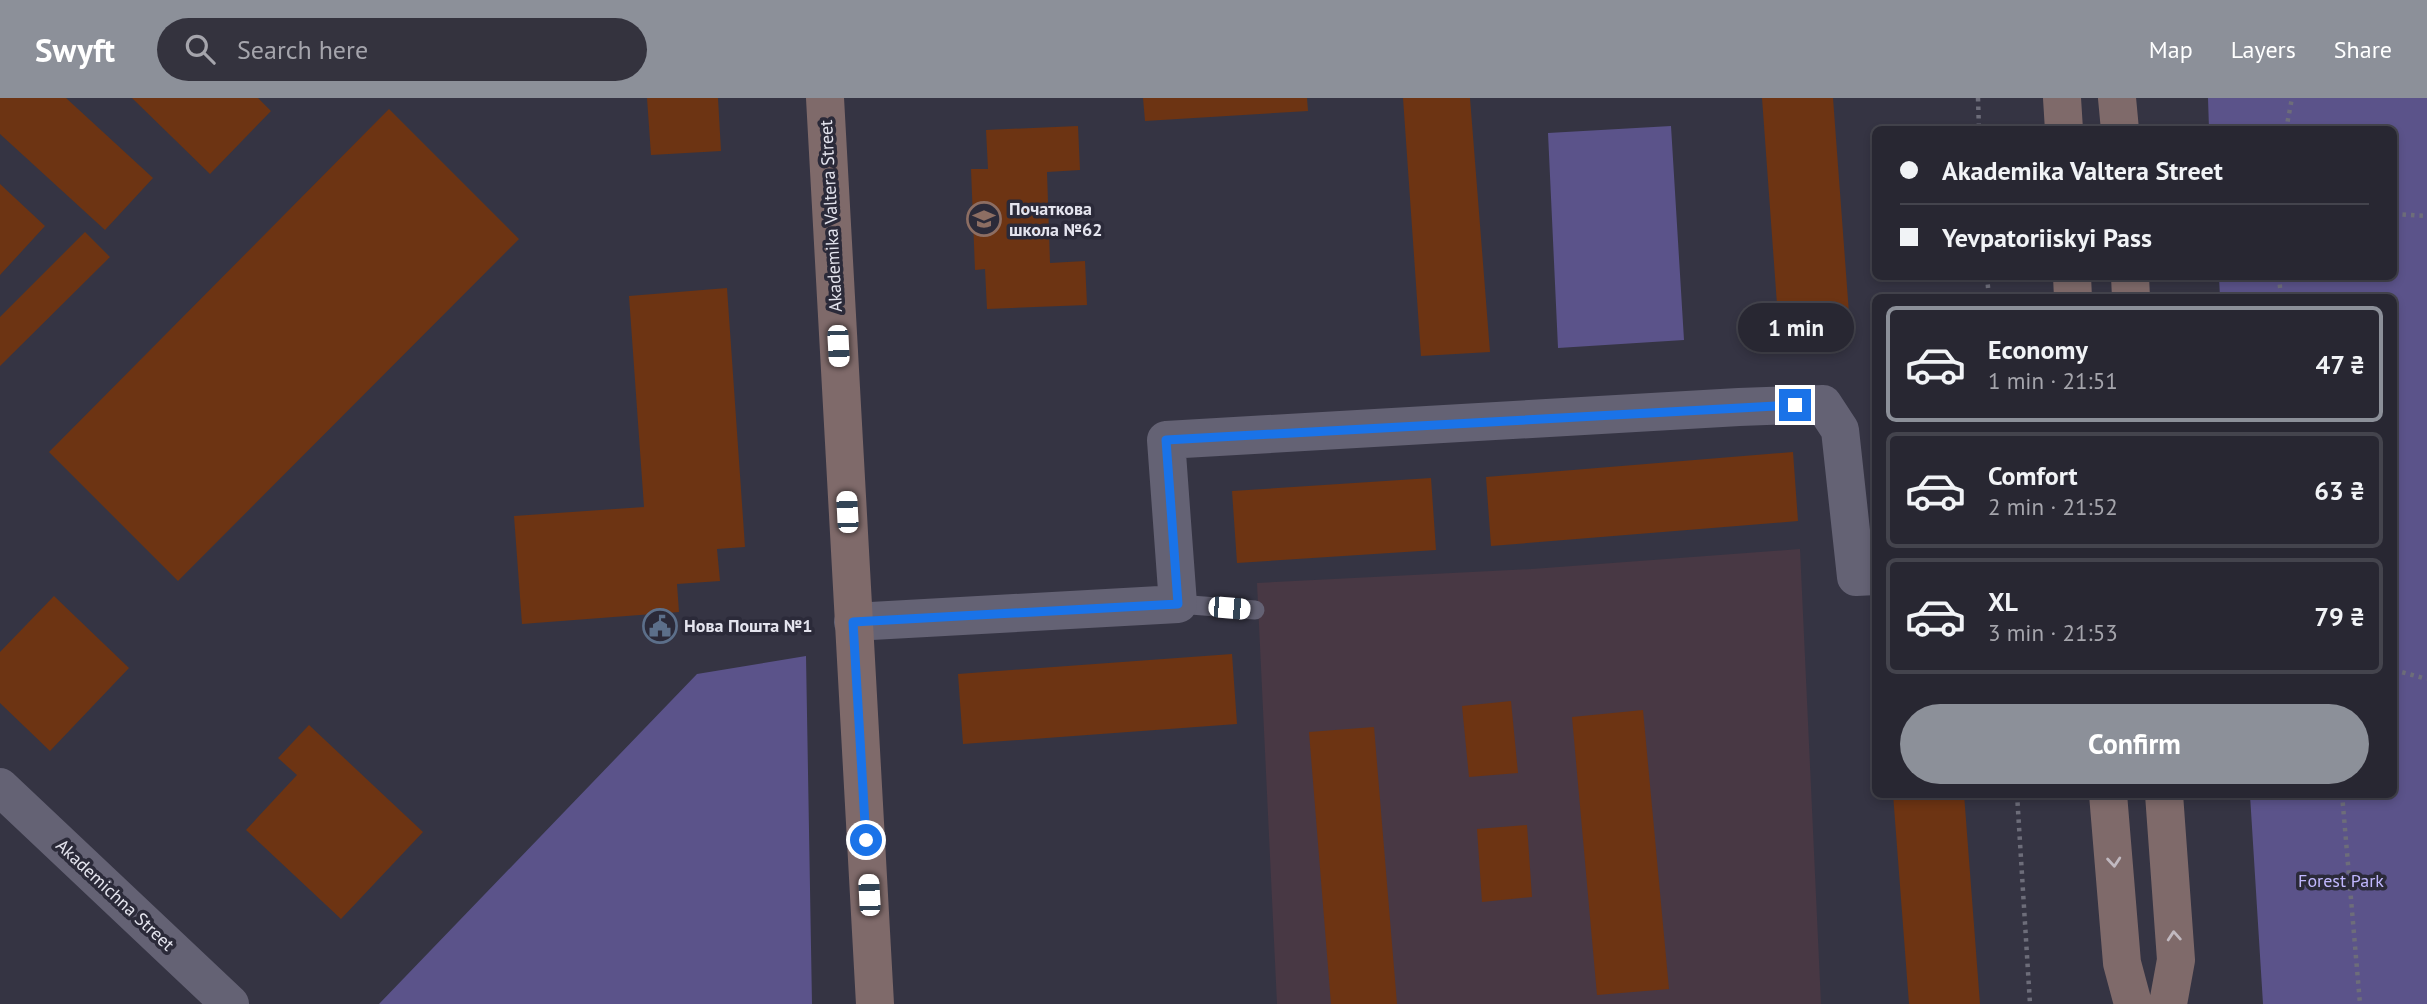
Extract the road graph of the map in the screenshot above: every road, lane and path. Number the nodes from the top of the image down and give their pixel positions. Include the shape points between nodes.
1 (825, 98) edge
2 (1978, 98) edge
3 (2062, 98) edge
4 (2118, 98) edge
5 (2292, 98) edge
6 (1979, 126) edge
7 (2064, 126) edge
8 (2120, 126) edge
9 (2287, 126) edge
10 (2397, 214) edge
11 (2427, 216) edge
12 (1872, 576) edge
13 (1178, 604) junction
14 (1255, 610) dead end
15 (853, 622) junction
16 (2397, 671) edge
17 (2427, 679) edge
18 (0, 787) edge
19 (2017, 798) edge
20 (2108, 798) edge
21 (2164, 798) edge
22 (2342, 798) edge
23 (230, 1004) edge
24 (875, 1004) edge
25 (2030, 1004) edge
26 (2133, 1004) edge
27 (2168, 1004) edge
28 (2360, 1004) edge

1 - 15 street, Akademika Valtera Street
2 - 6 path
3 - 7 street
4 - 8 street
5 - 9 path
10 - 11 path
12 - 13 street via 1856,577 1840,430 1823,404 1739,407 1166,440
13 - 14 lane
13 - 15 street
15 - 24 street, Akademika Valtera Street
16 - 17 path
18 - 23 street, Akademichna Street
19 - 25 path
20 -> 26 street via 2122,963
27 -> 21 street via 2176,960
22 - 28 path

